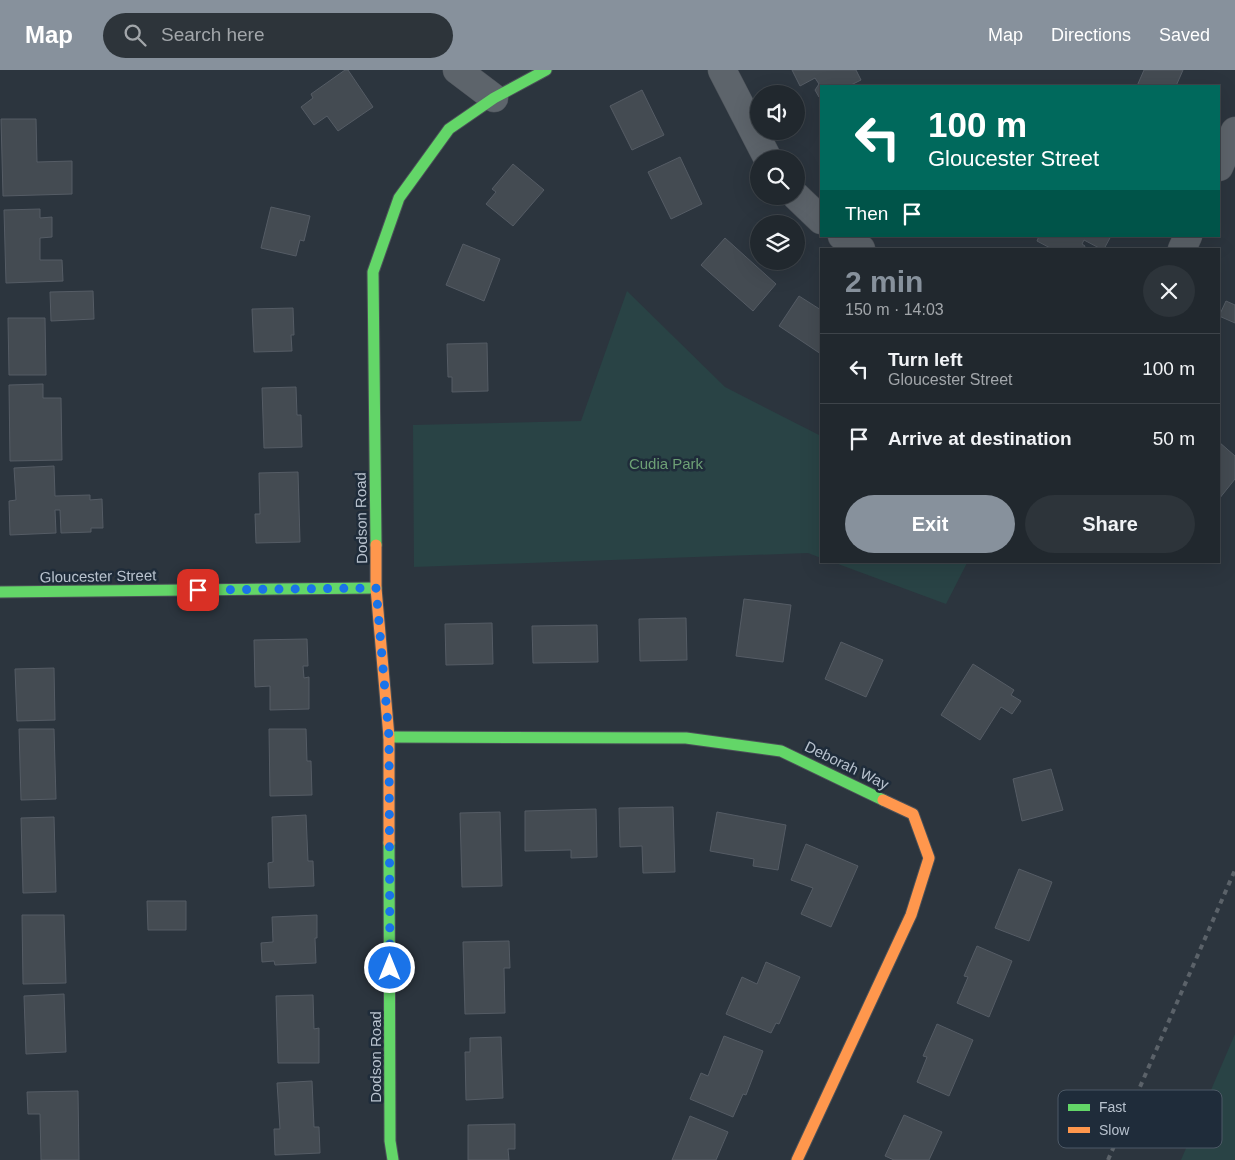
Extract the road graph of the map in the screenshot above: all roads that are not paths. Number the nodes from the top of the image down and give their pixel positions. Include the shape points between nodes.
1 (457, 70) edge
2 (546, 70) edge
3 (722, 70) edge
4 (494, 98) junction
5 (1235, 131) edge
6 (763, 150) edge
7 (1220, 165) edge
8 (805, 205) edge
9 (820, 219) edge
10 (844, 237) edge
11 (860, 248) edge
12 (376, 588) junction
13 (0, 592) edge
14 (389, 737) junction
15 (393, 1160) edge
16 (797, 1160) edge

1 - 4 street
2 - 4 street, Dodson Road
3 - 6 street
4 - 12 street, Dodson Road via 450,129 399,198 373,272
5 - 7 street
8 - 9 street
10 - 11 street
12 - 13 street, Gloucester Street
12 - 14 street, Dodson Road
14 - 15 street, Dodson Road via 390,1131
14 - 16 street, Deborah Way via 686,738 781,751 913,814 929,858 911,915

